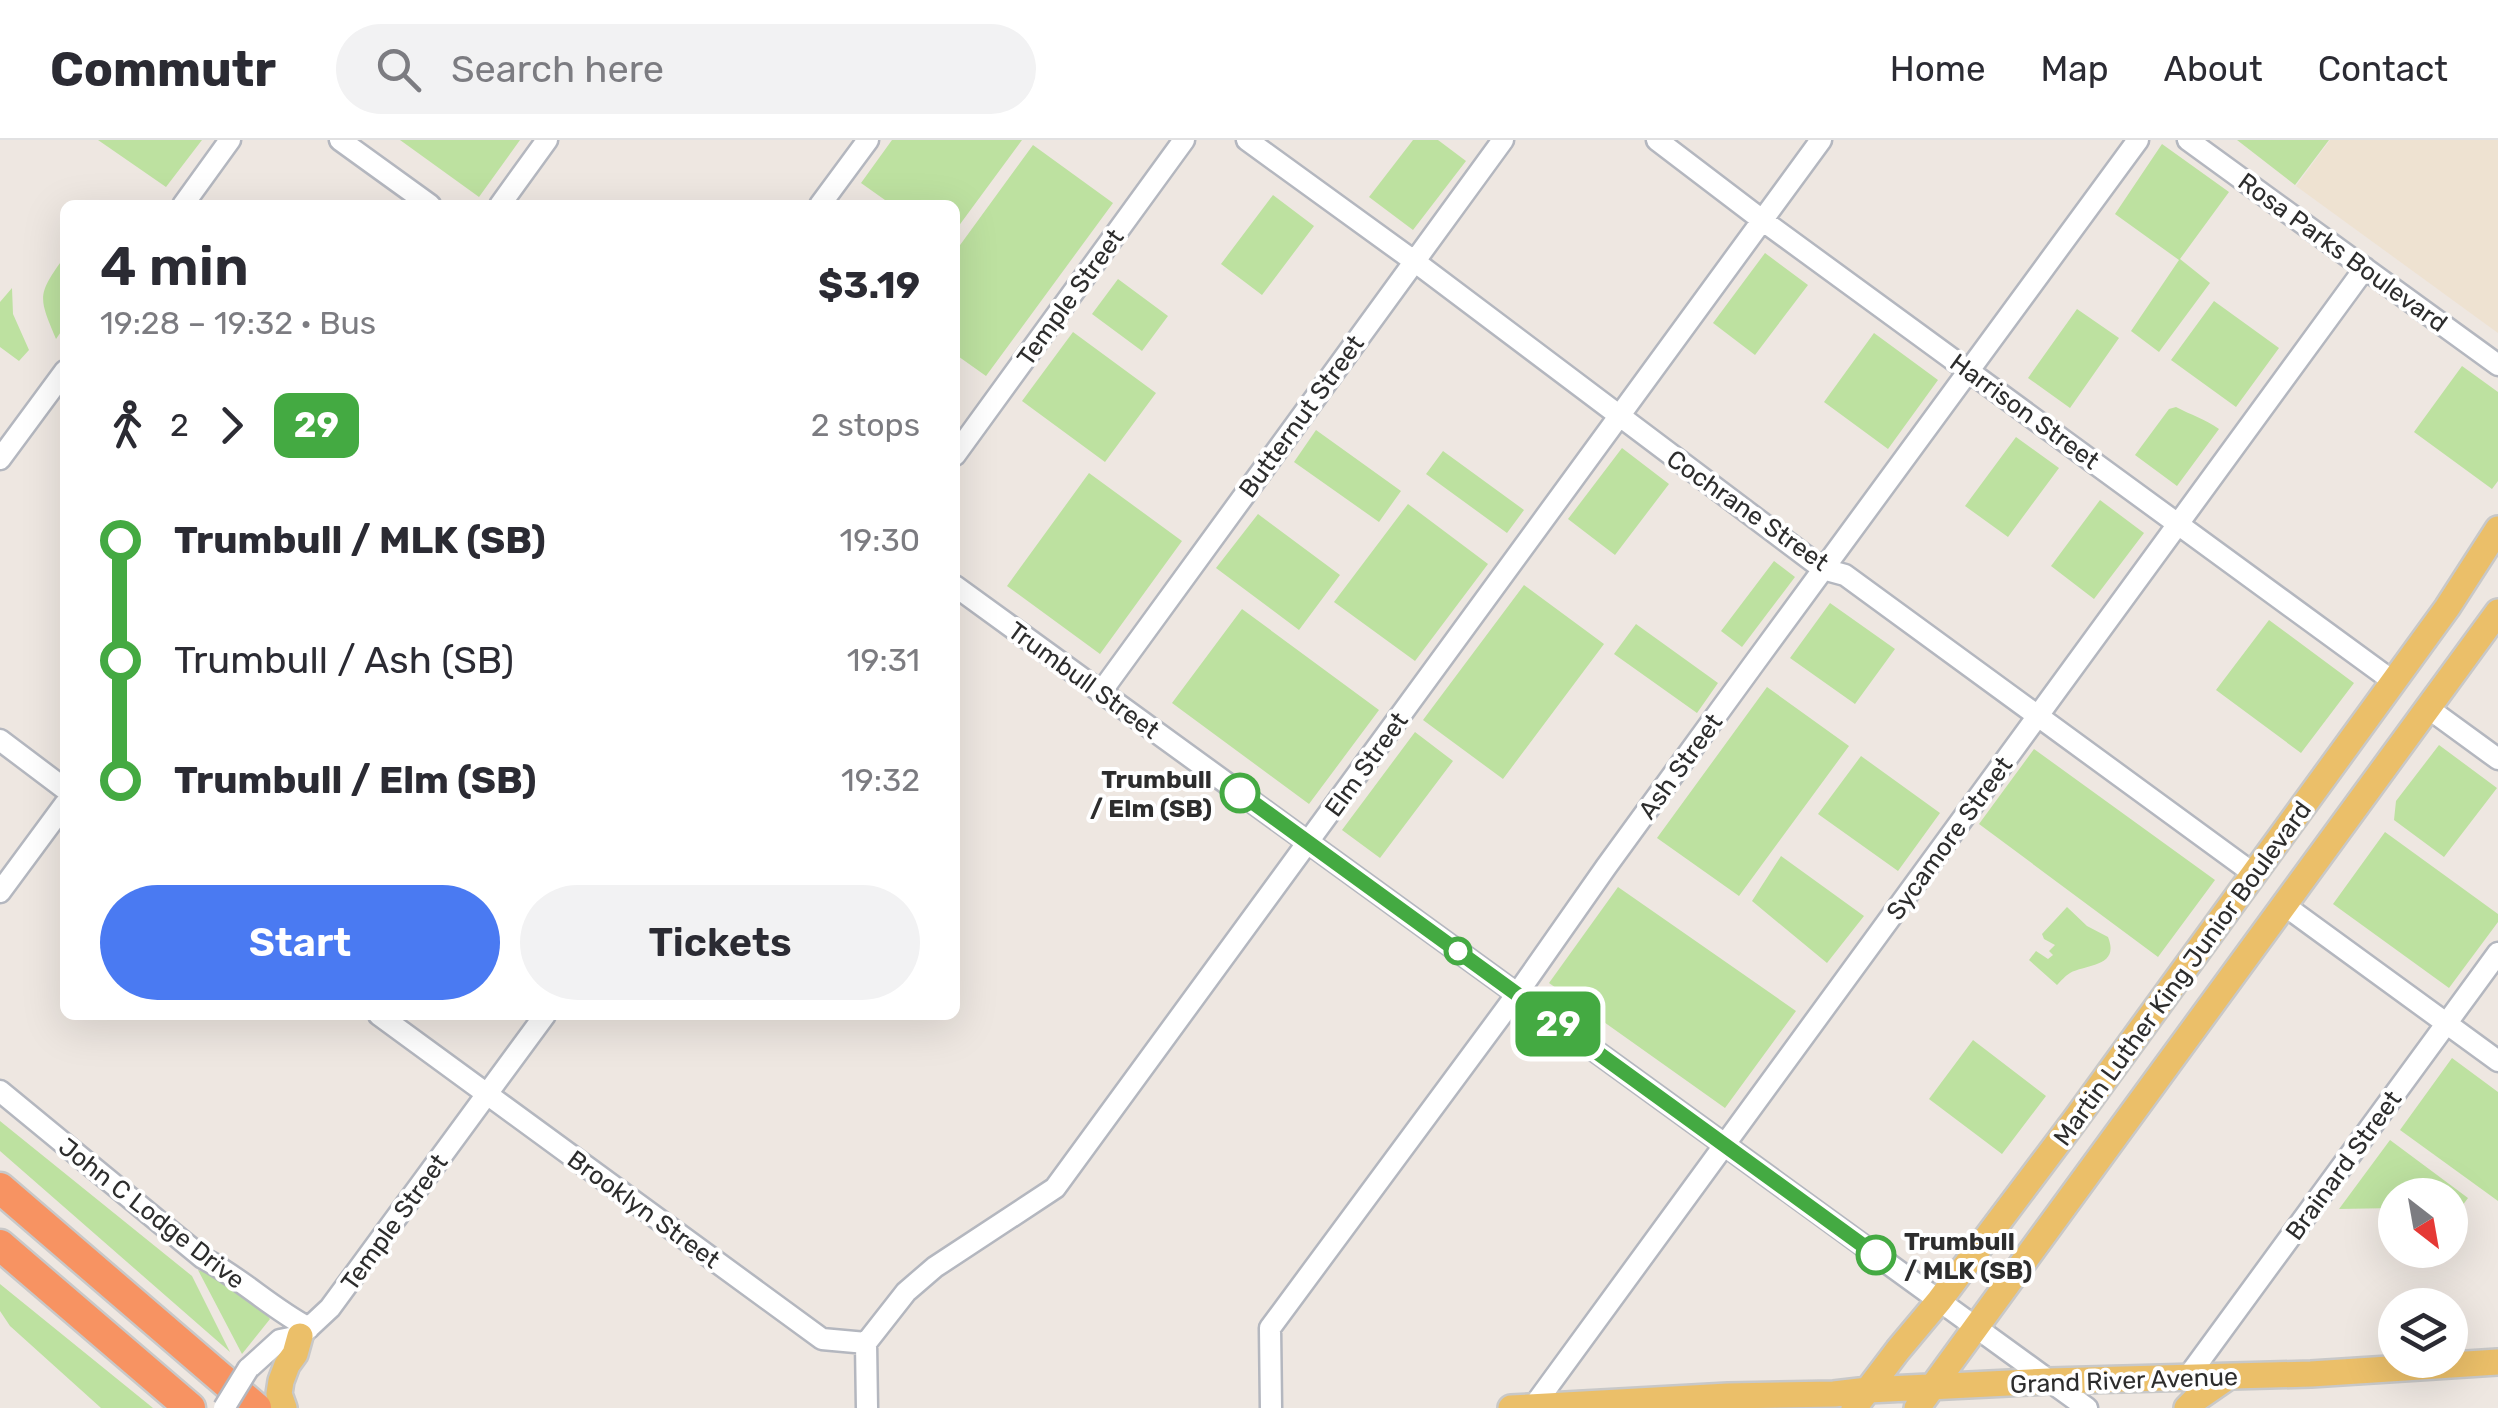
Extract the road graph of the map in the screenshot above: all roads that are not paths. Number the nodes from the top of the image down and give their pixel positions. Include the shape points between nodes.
1 (230, 140) edge
2 (340, 140) edge
3 (548, 140) edge
4 (868, 140) edge
5 (1184, 140) edge
6 (1247, 140) edge
7 (1502, 140) edge
8 (1657, 140) edge
9 (1821, 140) edge
10 (2138, 140) edge
11 (2188, 140) edge
12 (187, 200) edge
13 (423, 200) edge
14 (504, 200) edge
15 (824, 200) edge
16 (1762, 220) junction
17 (1414, 261) junction
18 (2365, 268) junction
19 (2498, 364) edge
20 (1969, 370) junction
21 (60, 378) edge
22 (1619, 417) junction
23 (960, 447) edge
24 (0, 459) edge
25 (2178, 524) junction
26 (2498, 529) edge
27 (1823, 569) junction
28 (960, 590) edge
29 (2498, 612) edge
30 (2394, 682) junction
31 (1100, 692) junction
32 (2428, 708) junction
33 (2038, 715) junction
34 (0, 740) edge
35 (2349, 743) junction
36 (2498, 759) edge
37 (2380, 773) junction
38 (60, 784) edge
39 (60, 811) edge
40 (2296, 818) junction
41 (2338, 832) junction
42 (1309, 843) junction
43 (2254, 874) junction
44 (0, 892) edge
45 (2284, 905) junction
46 (2498, 953) edge
47 (1517, 994) junction
48 (386, 1020) edge
49 (541, 1020) edge
50 (2446, 1023) junction
51 (2124, 1050) junction
52 (2498, 1060) edge
53 (2167, 1066) junction
54 (0, 1090) edge
55 (488, 1094) junction
56 (2075, 1120) junction
57 (2114, 1138) junction
58 (1725, 1146) junction
59 (0, 1188) edge
60 (0, 1245) edge
61 (1939, 1301) junction
62 (1976, 1328) junction
63 (304, 1332) junction
64 (866, 1344) junction
65 (2498, 1362) edge
66 (2228, 1377) junction
67 (2187, 1378) junction
68 (2050, 1382) junction
69 (1924, 1398) edge
70 (1861, 1399) edge
71 (273, 1403) edge
72 (1572, 1407) edge
73 (190, 1408) edge
74 (224, 1408) edge
75 (867, 1408) edge
76 (1271, 1408) edge
77 (1511, 1408) edge
78 (1533, 1408) edge
79 (2087, 1408) edge
80 (2188, 1408) edge

1 - 12 street
2 - 13 street
3 - 14 street
4 - 15 street
5 - 23 street, Temple Street
6 - 17 street, Cochrane Street
7 - 17 street, Butternut Street
8 - 16 street, Harrison Street
9 - 16 street, Elm Street
10 - 20 street, Ash Street
11 - 18 street, Rosa Parks Boulevard
16 - 20 street, Harrison Street
16 - 22 street, Elm Street
17 - 22 street, Cochrane Street
17 - 31 street, Butternut Street
18 - 19 street, Rosa Parks Boulevard
18 - 25 street, Sycamore Street
20 - 25 street, Harrison Street
20 - 27 street, Ash Street
21 - 24 street
22 - 27 street, Cochrane Street
22 - 42 street, Elm Street
25 - 30 street, Harrison Street
25 - 33 street, Sycamore Street
26 - 30 main road, Martin Luther King Junior Boulevard
27 - 33 street, Cochrane Street via 1845,575
27 - 47 street, Ash Street
28 - 31 street, Trumbull Street
29 - 32 main road, Martin Luther King Junior Boulevard
30 - 35 main road, Martin Luther King Junior Boulevard
31 - 42 street, Trumbull Street
32 - 36 street
32 - 37 main road, Martin Luther King Junior Boulevard
33 - 43 street, Cochrane Street
33 - 58 street, Sycamore Street
34 - 38 street
35 - 37 main road via 2346,768 2362,778
35 - 40 main road, Martin Luther King Junior Boulevard
37 - 41 main road, Martin Luther King Junior Boulevard
39 - 44 street
40 - 41 main road via 2306,811 2328,812
40 - 43 main road, Martin Luther King Junior Boulevard
41 - 45 main road, Martin Luther King Junior Boulevard
42 - 47 street, Trumbull Street
42 - 64 street, Elm Street via 1055,1188 936,1267 906,1292
43 - 51 main road, Martin Luther King Junior Boulevard
45 - 50 street
45 - 53 main road, Martin Luther King Junior Boulevard
46 - 50 street, Brainard Street
47 - 58 street, Trumbull Street
47 - 76 street, Ash Street via 1270,1328
48 - 55 street, Brooklyn Street
49 - 55 street, Temple Street
50 - 52 street
50 - 67 street, Brainard Street
51 - 53 main road via 2128,1078
51 - 56 main road, Martin Luther King Junior Boulevard
53 - 57 main road, Martin Luther King Junior Boulevard
54 - 63 street, John C Lodge Drive via 203,1258
55 - 63 street, Temple Street via 347,1287
55 - 64 street, Brooklyn Street via 822,1339
56 - 57 main road via 2108,1106
56 - 61 main road, Martin Luther King Junior Boulevard
57 - 62 main road, Martin Luther King Junior Boulevard
58 - 61 street, Trumbull Street
58 - 78 street, Sycamore Street
59 - 71 highway
60 - 73 highway
61 - 62 street, Trumbull Street
61 - 70 main road, Martin Luther King Junior Boulevard
62 - 68 street, Trumbull Street
62 - 69 main road, Martin Luther King Junior Boulevard
63 - 71 main road
63 - 74 street, Temple Street, bridge via 280,1340 248,1369
64 - 75 street
65 - 66 main road, Grand River Avenue
66 - 67 main road, Grand River Avenue
66 - 80 main road
67 - 68 main road, Grand River Avenue
68 - 69 main road, Grand River Avenue
68 - 79 street, Trumbull Street
69 - 70 main road, Grand River Avenue
70 - 72 main road, Grand River Avenue via 1827,1393
72 - 78 main road, Grand River Avenue
77 - 78 main road, Grand River Avenue

